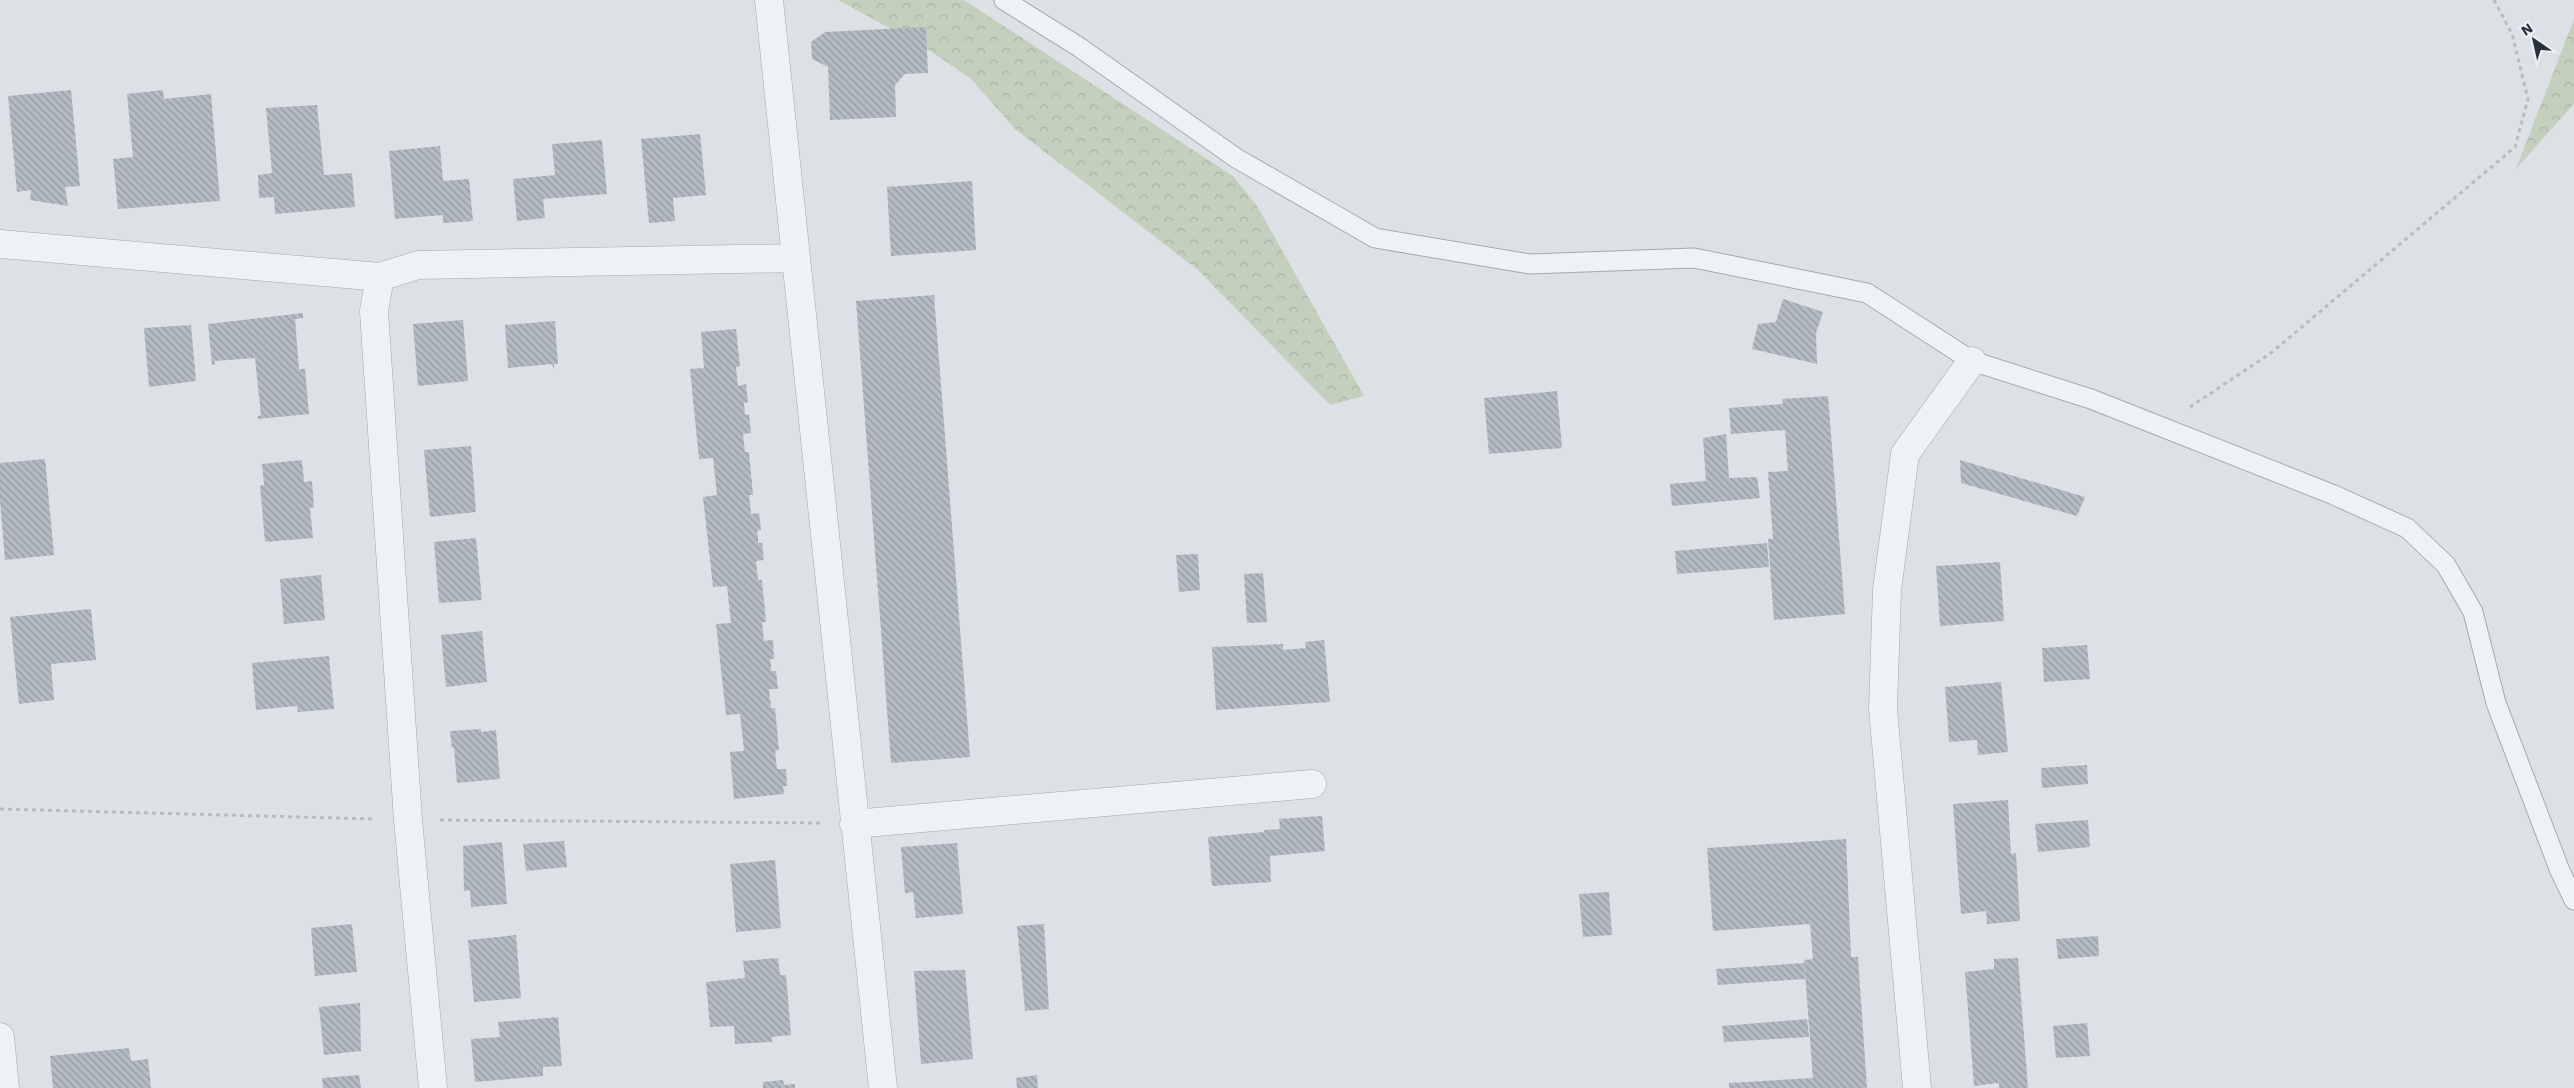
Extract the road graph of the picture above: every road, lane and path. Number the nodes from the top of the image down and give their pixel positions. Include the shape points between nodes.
1 (769, 0) edge
2 (1004, 0) edge
3 (2494, 0) edge
4 (0, 244) edge
5 (796, 258) junction
6 (380, 278) junction
7 (1972, 361) junction
8 (2162, 427) junction
9 (1312, 784) dead end
10 (854, 824) junction
11 (2574, 900) edge
12 (0, 1036) edge
13 (5, 1088) edge
14 (433, 1088) edge
15 (883, 1088) edge
16 (1917, 1088) edge

1 - 5 street
2 - 7 lane via 1079,47 1236,158 1375,238 1530,264 1694,258 1848,289 1867,293
3 - 8 path via 2512,34 2528,99 2515,148 2271,353
4 - 6 street
5 - 6 street via 418,264
5 - 10 street
6 - 14 street via 375,321 408,820
7 - 8 lane via 2091,399
7 - 16 street via 1905,454 1887,590 1883,710
8 - 11 lane via 2334,495 2407,528 2446,566 2473,612 2496,702
9 - 10 street
10 - 15 street
12 - 13 street

